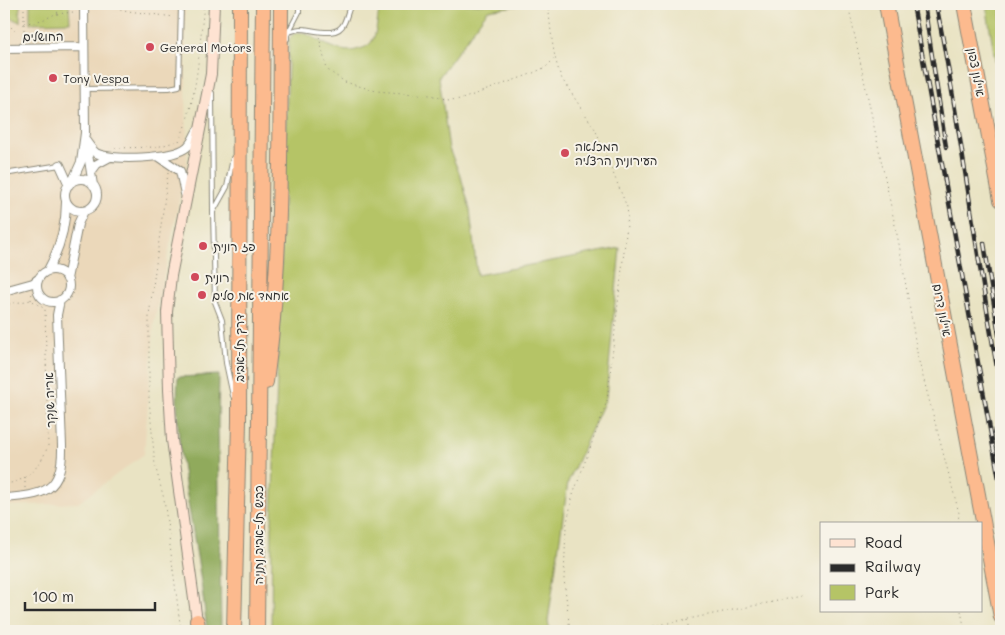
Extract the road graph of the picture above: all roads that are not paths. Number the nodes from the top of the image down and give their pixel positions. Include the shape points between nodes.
1 (84, 4) edge
2 (181, 4) edge
3 (214, 4) edge
4 (240, 4) edge
5 (263, 4) edge
6 (281, 4) edge
7 (299, 4) edge
8 (350, 4) edge
9 (886, 4) edge
10 (964, 4) edge
11 (289, 32) junction
12 (287, 44) dead end
13 (83, 47) junction
14 (4, 48) edge
15 (286, 53) dead end
16 (211, 74) junction
17 (84, 90) junction
18 (240, 99) junction
19 (204, 114) junction
20 (85, 133) junction
21 (86, 141) junction
22 (110, 153) junction
23 (279, 153) junction
24 (158, 156) junction
25 (60, 165) joint
26 (90, 172) junction
27 (4, 174) edge
28 (70, 184) junction
29 (94, 185) junction
30 (1001, 200) edge
31 (66, 202) junction
32 (186, 203) junction
33 (84, 211) junction
34 (213, 212) junction
35 (48, 270) junction
36 (38, 279) junction
37 (68, 279) junction
38 (4, 291) edge
39 (60, 300) junction
40 (239, 421) junction
41 (258, 440) junction
42 (4, 498) edge
43 (1001, 617) edge
44 (198, 626) edge
45 (234, 631) edge
46 (257, 631) edge

1 - 13 street
2 - 17 lane via 179,86
3 - 16 main road
4 - 18 highway, דרך תל-אביב
5 - 41 highway, דרך תל-אביב
6 - 23 highway
7 - 11 lane via 299,12
8 - 11 lane via 344,24 339,29 331,32 300,29
9 - 43 highway, איילון דרום
10 - 30 highway, איילון צפון
11 - 12 lane
13 - 14 street, החושלים
13 - 17 street
15 - 23 lane
16 - 19 main road
16 - 34 lane
17 - 20 street
18 - 34 lane via 232,172
18 - 40 highway, דרך תל-אביב
19 - 24 street via 186,148
19 - 32 main road
20 - 21 street
20 - 28 street via 81,162
21 - 22 street via 95,152
21 - 26 street
22 - 24 street
22 - 26 street
23 - 41 highway via 272,336
24 - 32 street via 180,171
25 - 27 lane
25 - 28 street
26 - 29 street
28 - 29 street via 81,179
28 - 31 street via 65,193
29 - 33 street via 97,198 93,207
31 - 33 street via 75,210
31 - 35 street via 66,216
32 - 44 main road via 167,312 168,381 172,440
33 - 37 street via 78,224
34 - 40 lane via 215,302 222,320 226,362
35 - 36 street
35 - 37 street via 57,270
36 - 38 street
36 - 39 street via 36,288 43,299 51,302
37 - 39 street via 67,293
39 - 42 street, אריה שנקר via 57,315 62,459 56,480 43,492
40 - 45 highway, דרך תל-אביב
41 - 46 highway, כביש תל-אביב נתניה

